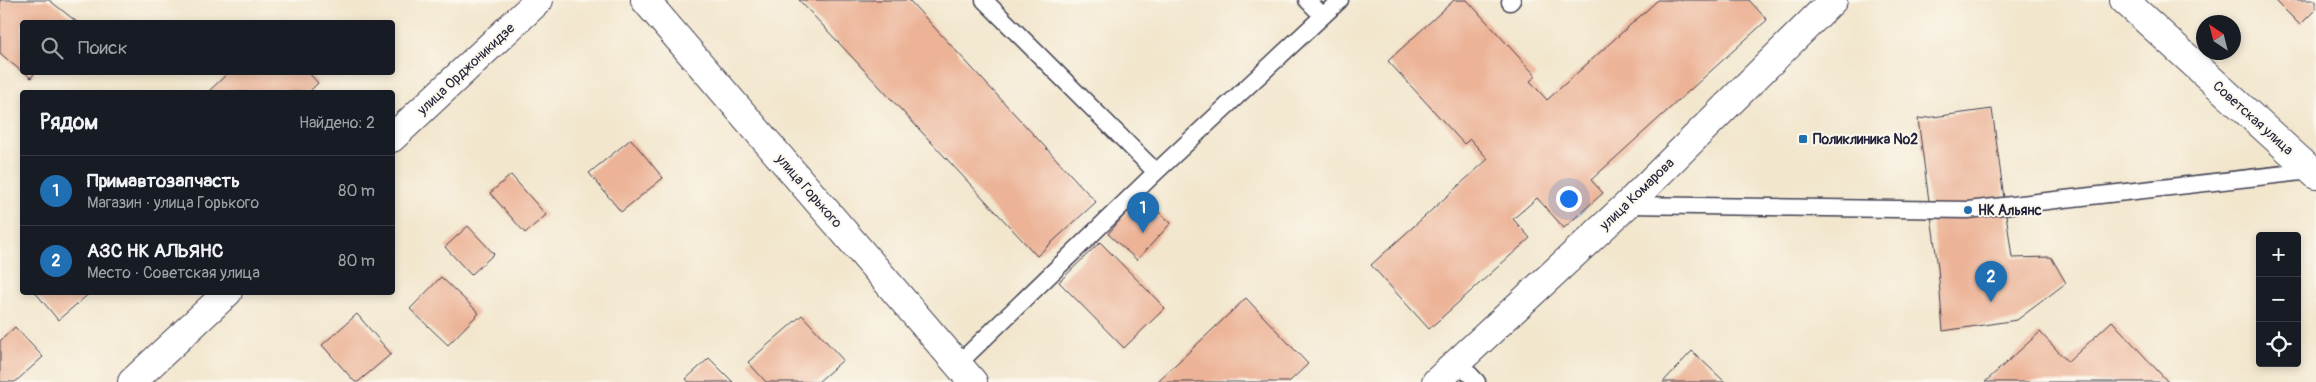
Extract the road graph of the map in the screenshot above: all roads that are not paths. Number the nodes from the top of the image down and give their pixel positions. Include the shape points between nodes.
1 (540, 0) edge
2 (645, 0) edge
3 (984, 0) edge
4 (1307, 0) edge
5 (1340, 0) edge
6 (1833, 0) edge
7 (2124, 0) edge
8 (1323, 16) junction
9 (395, 135) edge
10 (1156, 172) junction
11 (2314, 173) edge
12 (1627, 205) junction
13 (225, 295) edge
14 (1458, 362) junction
15 (966, 373) edge
16 (132, 382) edge
17 (1436, 382) edge
18 (1477, 382) edge

1 - 9 main road, улица Орджоникидзе
2 - 15 main road, улица Горького
3 - 10 lane
4 - 8 lane
5 - 8 lane
6 - 12 main road, улица Комарова
7 - 11 main road, Советская улица
8 - 10 lane
10 - 15 lane
11 - 12 lane via 1968,210
12 - 14 main road, улица Комарова
13 - 16 main road
14 - 17 main road, улица Комарова
14 - 18 lane

